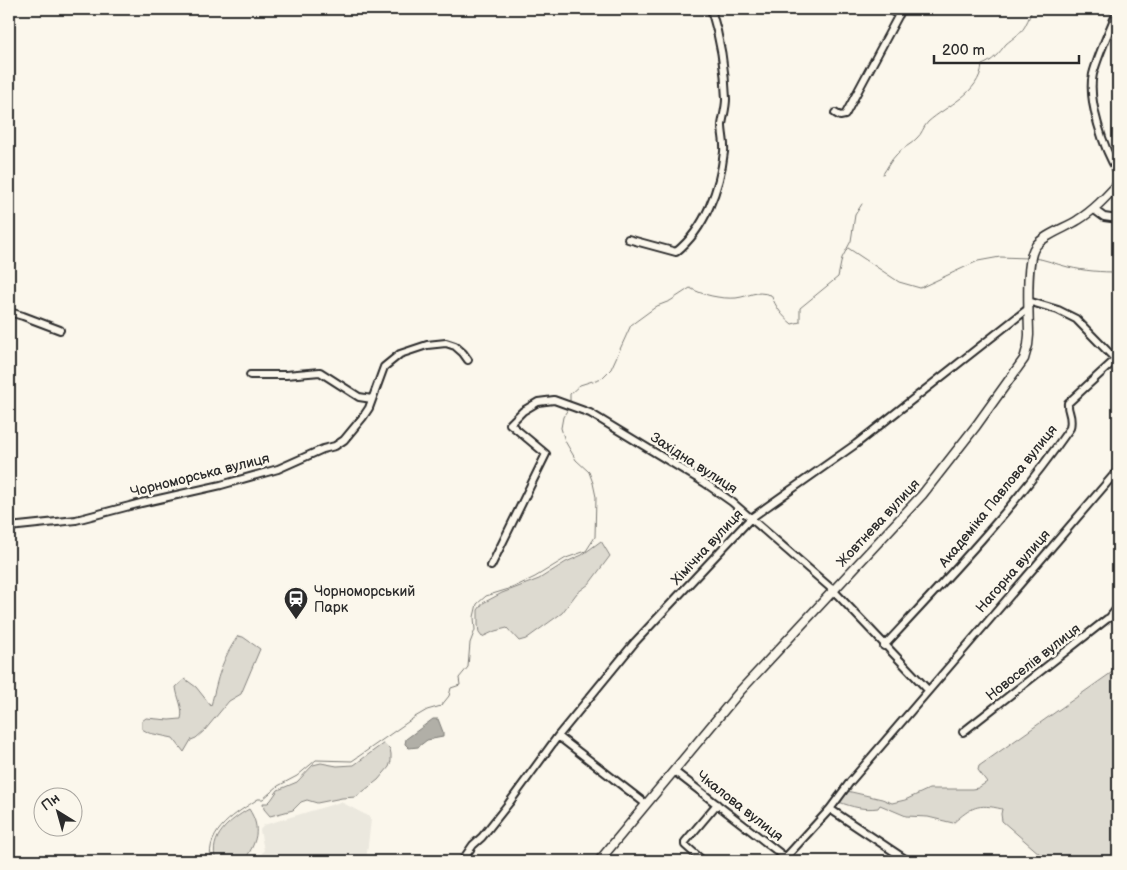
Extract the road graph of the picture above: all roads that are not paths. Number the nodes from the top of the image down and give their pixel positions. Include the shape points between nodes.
1 (711, 9) edge
2 (888, 9) edge
3 (1118, 9) edge
4 (900, 12) edge
5 (836, 113) dead end
6 (1118, 172) edge
7 (1118, 184) edge
8 (1093, 209) junction
9 (1118, 219) edge
10 (628, 240) dead end
11 (1028, 305) junction
12 (9, 312) edge
13 (60, 330) dead end
14 (468, 360) dead end
15 (1117, 361) edge
16 (250, 375) dead end
17 (372, 399) junction
18 (1118, 470) edge
19 (750, 518) junction
20 (9, 527) edge
21 (491, 566) dead end
22 (833, 590) junction
23 (1118, 606) edge
24 (1118, 614) edge
25 (1108, 620) junction
26 (884, 646) junction
27 (928, 690) junction
28 (964, 732) dead end
29 (558, 736) junction
30 (674, 771) junction
31 (646, 804) junction
32 (717, 804) junction
33 (830, 809) junction
34 (788, 859) edge
35 (462, 861) edge
36 (598, 861) edge
37 (704, 861) edge
38 (908, 861) edge

1 - 10 street via 721,45 726,100 722,127 724,151 713,199 698,228 676,252
2 - 4 street
3 - 6 street via 1091,89 1102,139
4 - 5 street via 846,114 840,116
7 - 8 main road, Жовтнева вулиця
8 - 9 street via 1104,217
8 - 11 main road, Жовтнева вулиця via 1035,247 1031,258
11 - 15 street via 1058,310 1076,319
11 - 19 street, Хімічна вулиця via 856,444
11 - 22 main road, Жовтнева вулиця via 1028,345 1024,359 922,495
12 - 13 street
14 - 17 street, Чорноморська вулиця via 455,346 446,343 400,354 384,367
15 - 26 street, Академіка Павлова вулиця via 1068,403 1067,408 1072,415 1070,428 1014,501
16 - 17 street via 320,372 359,397
17 - 20 street, Чорноморська вулиця via 363,417 341,442 278,470 76,520
18 - 27 street, Нагорна вулиця
19 - 21 street, Західна вулиця via 706,483 590,414 554,400 538,402 510,424 546,454
19 - 22 street, Західна вулиця
19 - 29 street, Хімічна вулиця via 635,642
22 - 26 street, Західна вулиця
22 - 30 main road, Жовтнева вулиця via 741,690
23 - 25 street
24 - 25 street, Новоселів вулиця
25 - 28 street, Новоселів вулиця
26 - 27 street, Західна вулиця
27 - 33 street, Нагорна вулиця
29 - 31 street
29 - 35 street, Хімічна вулиця
30 - 31 main road, Жовтнева вулиця
30 - 32 street, Чкалова вулиця
31 - 36 main road, Жовтнева вулиця
32 - 34 street, Чкалова вулиця
32 - 37 street via 685,842
33 - 34 street, Нагорна вулиця
33 - 38 street

